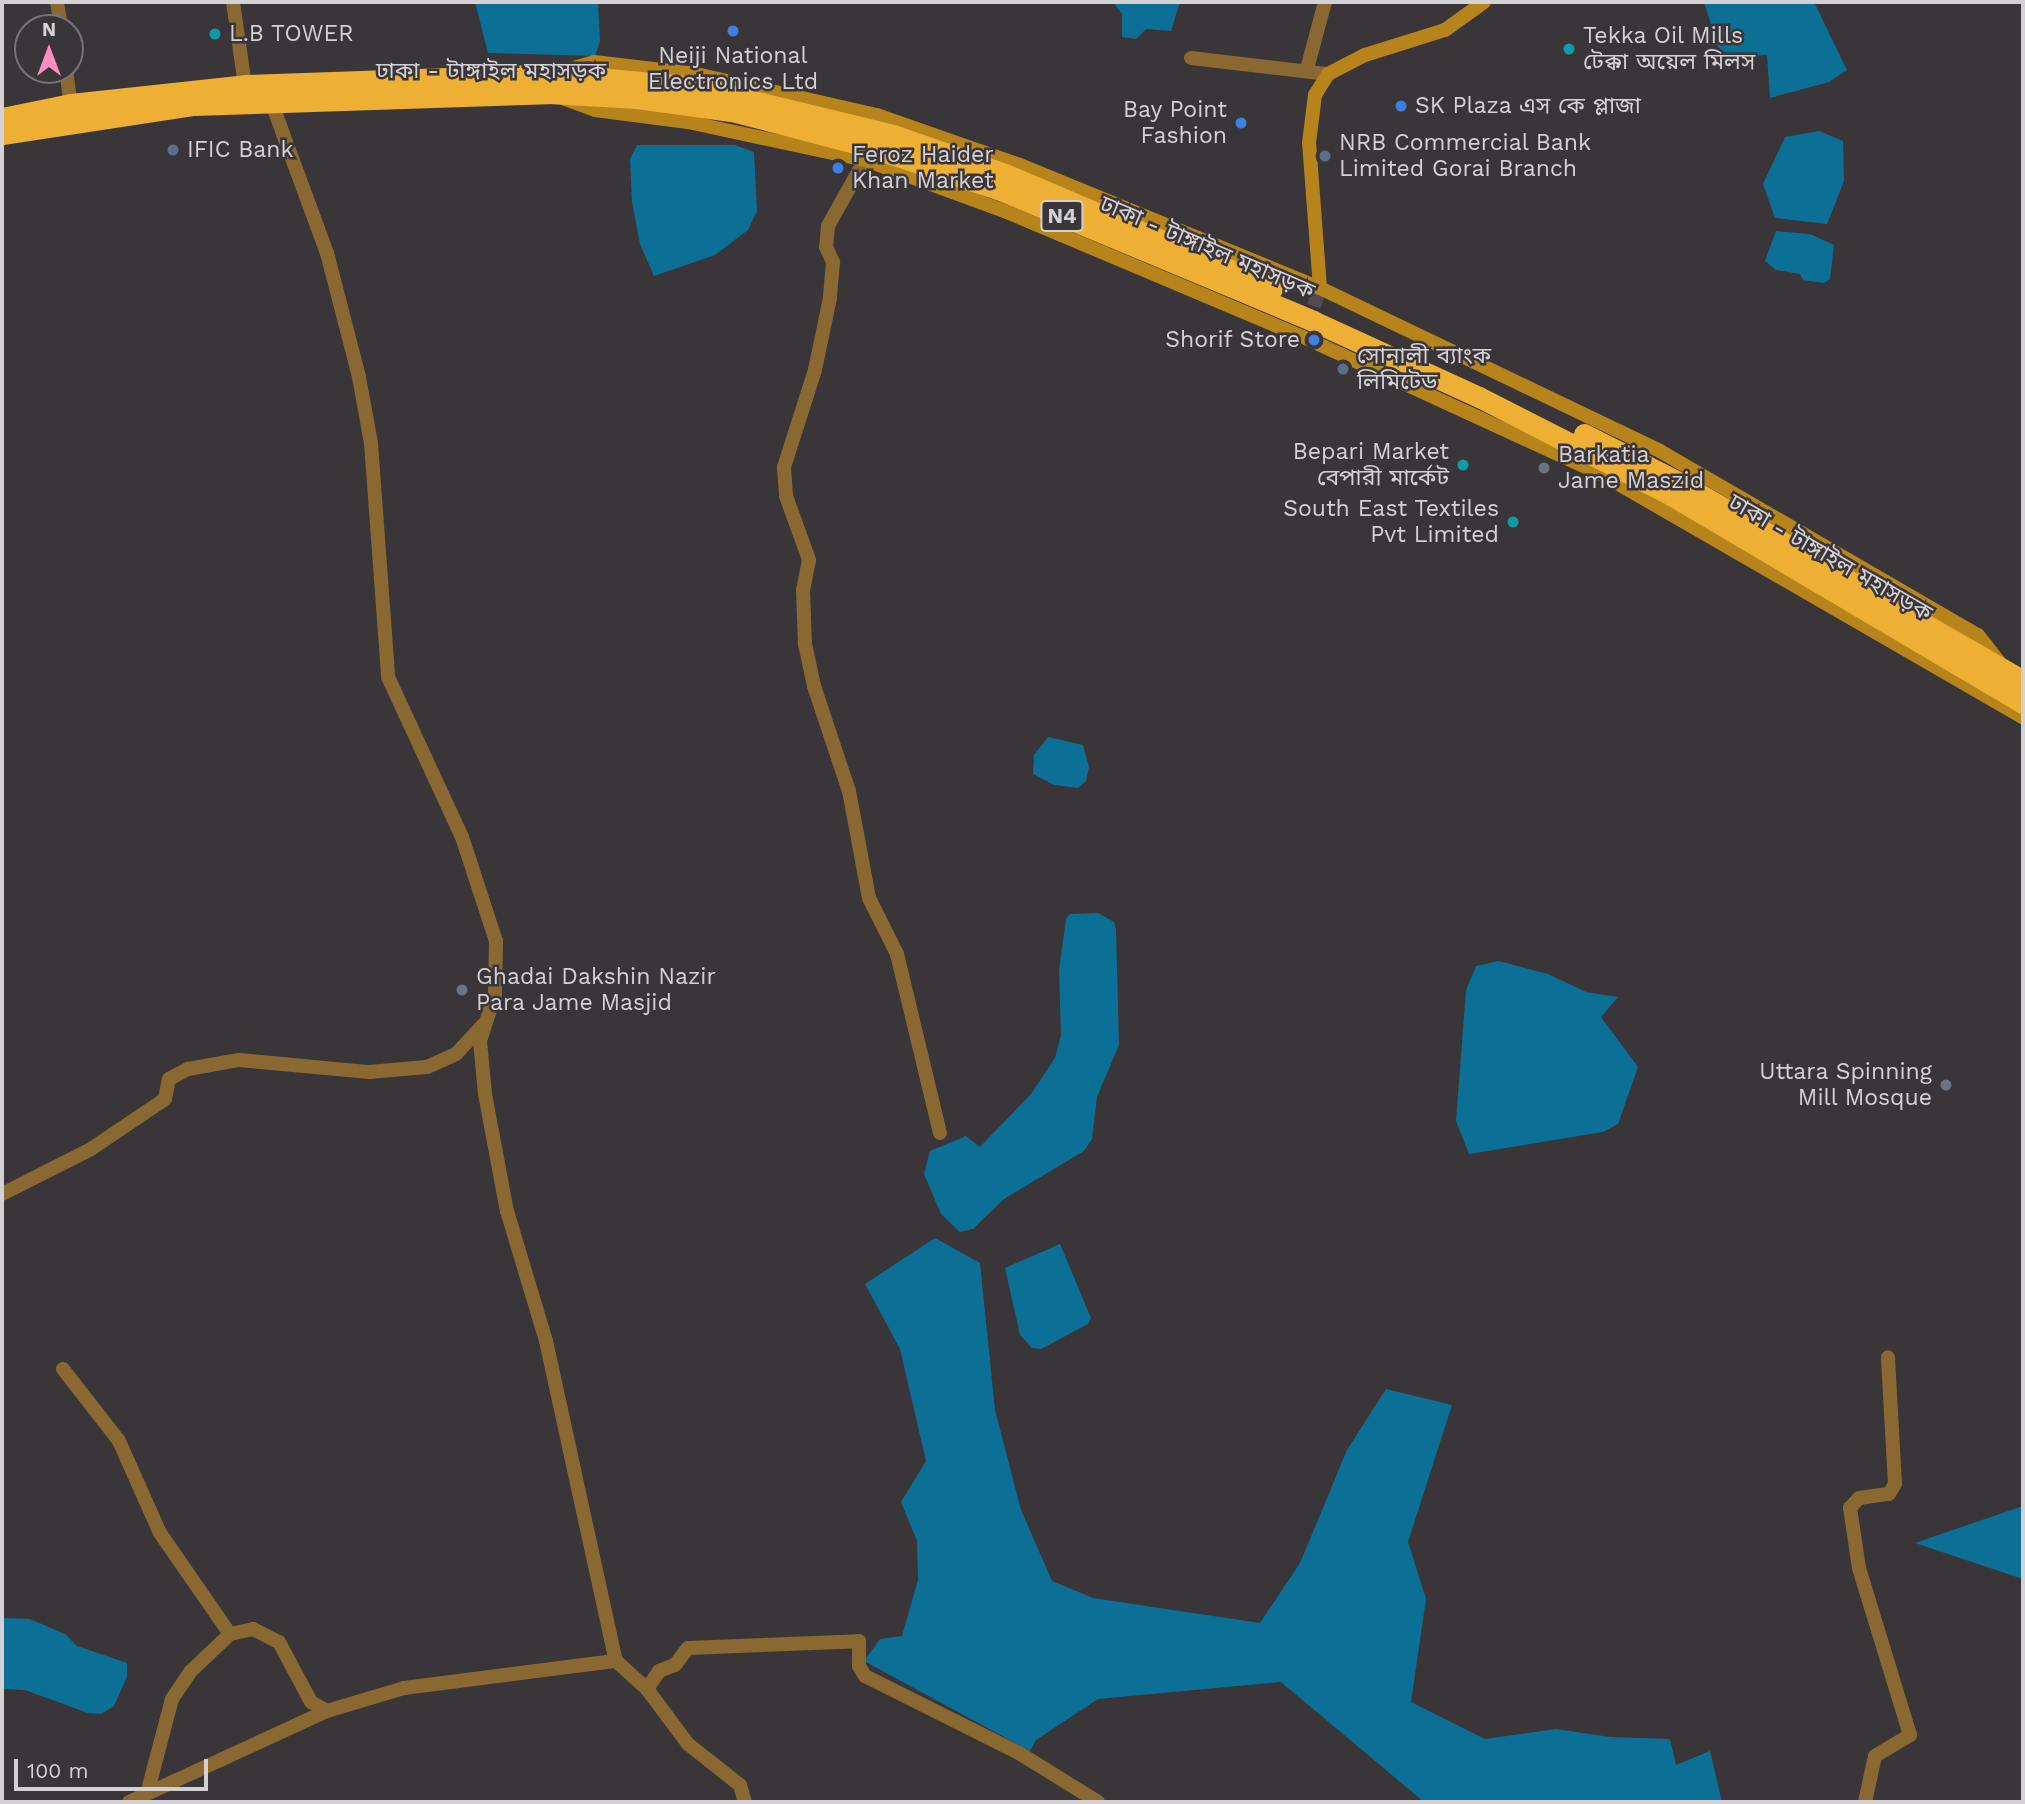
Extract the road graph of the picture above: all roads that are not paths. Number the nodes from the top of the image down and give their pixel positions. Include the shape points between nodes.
1 (233, 2) edge
2 (1325, 2) edge
3 (1484, 2) edge
4 (1191, 58) dead end
5 (1307, 69) junction
6 (1328, 74) junction
7 (551, 83) junction
8 (68, 84) edge
9 (245, 85) junction
10 (271, 101) junction
11 (71, 104) junction
12 (2, 118) edge
13 (2, 134) edge
14 (864, 160) junction
15 (1320, 288) junction
16 (2014, 676) edge
17 (1981, 685) junction
18 (2023, 703) edge
19 (2023, 717) edge
20 (483, 1025) junction
21 (940, 1133) dead end
22 (2, 1194) edge
23 (1888, 1357) dead end
24 (63, 1369) dead end
25 (230, 1634) junction
26 (616, 1661) junction
27 (647, 1689) junction
28 (327, 1712) junction
29 (147, 1794) junction
30 (129, 1802) edge
31 (745, 1802) edge
32 (1098, 1802) edge
33 (1865, 1802) edge

1 - 9 street
2 - 5 street
3 - 6 main road via 1445,30 1365,55
4 - 5 street
5 - 6 street
6 - 15 main road via 1315,95 1309,143
7 - 9 highway, ঢাকা - টাঙ্গাইল মহাসড়ক / N4
7 - 10 highway, ঢাকা - টাঙ্গাইল মহাসড়ক / N4
7 - 14 main road via 595,110 688,122
7 - 15 main road via 594,62 696,74 877,115 1020,165
7 - 16 highway, ঢাকা - টাঙ্গাইল মহাসড়ক / N4 via 638,80 743,95 893,135 1005,174 1488,386 1682,484
7 - 17 highway, ঢাকা - টাঙ্গাইল মহাসড়ক / N4 via 736,112 870,147 998,189 1313,321 1479,397 1671,495
8 - 11 street
9 - 11 highway, ঢাকা - টাঙ্গাইল মহাসড়ক / N4
10 - 13 highway, ঢাকা - টাঙ্গাইল মহাসড়ক / N4 via 194,105
10 - 20 street via 327,253 359,377 371,443 388,677 462,837 496,941 495,994
11 - 12 highway, ঢাকা - টাঙ্গাইল মহাসড়ক / N4
14 - 17 main road via 1007,212 1303,337 1603,475
14 - 21 street via 843,206 828,226 826,247 833,262 830,298 785,477 786,496 809,560 803,604 814,686 849,791 869,898 897,954
15 - 16 main road via 1660,451 1978,635
17 - 18 highway, ঢাকা - টাঙ্গাইল মহাসড়ক / N4
17 - 19 main road
20 - 22 street via 456,1054 427,1067 369,1072 239,1060 188,1069 169,1079 166,1099 92,1149
20 - 26 street via 481,1069 507,1211 547,1341
23 - 33 street via 1895,1484 1889,1494 1858,1498 1850,1508 1859,1569 1910,1735 1875,1756
24 - 25 street via 119,1441 160,1533
25 - 28 street via 253,1629 279,1642 312,1702
25 - 29 street via 190,1672 172,1699
26 - 27 street
26 - 28 street via 404,1688
27 - 31 street via 688,1744 740,1785
27 - 32 street via 659,1671 675,1665 688,1648 857,1641 859,1666 865,1676 1019,1753
28 - 29 street
29 - 30 street

